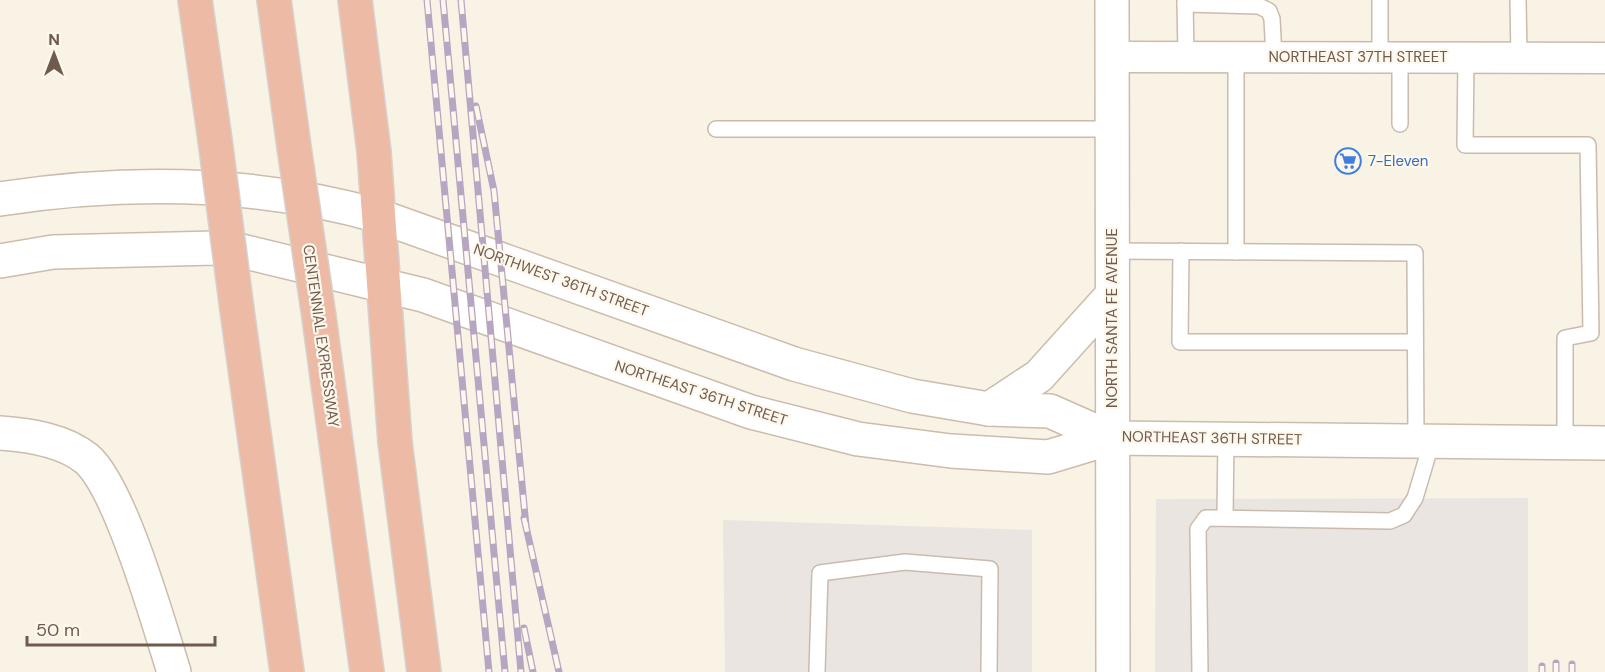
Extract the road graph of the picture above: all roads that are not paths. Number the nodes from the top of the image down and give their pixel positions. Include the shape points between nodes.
1 (195, 0) edge
2 (274, 0) edge
3 (355, 0) edge
4 (1112, 0) edge
5 (1380, 0) edge
6 (1518, 0) edge
7 (1185, 2) edge
8 (1112, 57) junction
9 (1186, 57) junction
10 (1236, 57) junction
11 (1274, 57) junction
12 (1390, 57) junction
13 (1466, 58) junction
14 (1519, 58) junction
15 (1605, 58) edge
16 (1400, 124) dead end
17 (716, 129) dead end
18 (1112, 129) junction
19 (0, 199) edge
20 (379, 216) junction
21 (1112, 251) junction
22 (1181, 251) junction
23 (1236, 252) junction
24 (0, 261) edge
25 (384, 285) junction
26 (1112, 295) junction
27 (1415, 342) junction
28 (989, 409) junction
29 (0, 433) edge
30 (1111, 438) junction
31 (1226, 438) junction
32 (1424, 441) junction
33 (1565, 442) junction
34 (1605, 442) edge
35 (1225, 516) junction
36 (174, 672) edge
37 (287, 672) edge
38 (367, 672) edge
39 (423, 672) edge
40 (817, 672) edge
41 (989, 672) edge
42 (1113, 672) edge
43 (1200, 672) edge

1 - 37 highway, bridge
2 - 38 highway, CENTENNIAL EXPRESSWAY, bridge
3 - 20 highway
4 - 8 main road, NORTH SANTA FE AVENUE
5 - 12 lane
6 - 14 lane
7 - 9 lane
7 - 11 lane via 1259,6 1269,11
8 - 9 street, NORTHEAST 37TH STREET
8 - 18 main road, NORTH SANTA FE AVENUE
9 - 10 street, NORTHEAST 37TH STREET
10 - 11 street, NORTHEAST 37TH STREET
10 - 23 lane
11 - 12 street, NORTHEAST 37TH STREET
12 - 13 street, NORTHEAST 37TH STREET
12 - 16 lane
13 - 14 street, NORTHEAST 37TH STREET
13 - 33 lane via 1465,145 1588,145 1591,333 1565,338
14 - 15 street, NORTHEAST 37TH STREET
17 - 18 lane
18 - 21 main road, NORTH SANTA FE AVENUE
19 - 20 main road, NORTHWEST 36TH STREET via 107,187 192,187 309,199
20 - 25 highway
20 - 28 main road, NORTHWEST 36TH STREET via 794,364 912,396
21 - 22 lane
21 - 26 main road, NORTH SANTA FE AVENUE
22 - 23 lane
22 - 27 lane via 1180,342
23 - 27 lane via 1415,254
24 - 25 main road via 52,252 224,249
25 - 30 main road, NORTHEAST 36TH STREET via 450,304 752,412 858,439 951,451 1048,457
25 - 39 highway via 395,442
26 - 28 main road via 1039,376
26 - 30 main road, NORTH SANTA FE AVENUE
27 - 32 lane
28 - 30 main road, NORTHWEST 36TH STREET via 1050,411
29 - 36 main road via 55,442 87,460 101,477 118,510
30 - 31 main road, NORTHEAST 36TH STREET
30 - 42 main road, NORTH SANTA FE AVENUE
31 - 32 main road, NORTHEAST 36TH STREET
31 - 35 lane
32 - 33 main road, NORTHEAST 36TH STREET
32 - 35 lane via 1415,498 1404,515 1390,521
33 - 34 main road, NORTHEAST 36TH STREET
35 - 43 lane via 1206,518 1198,529
40 - 41 lane via 820,573 905,562 990,569

